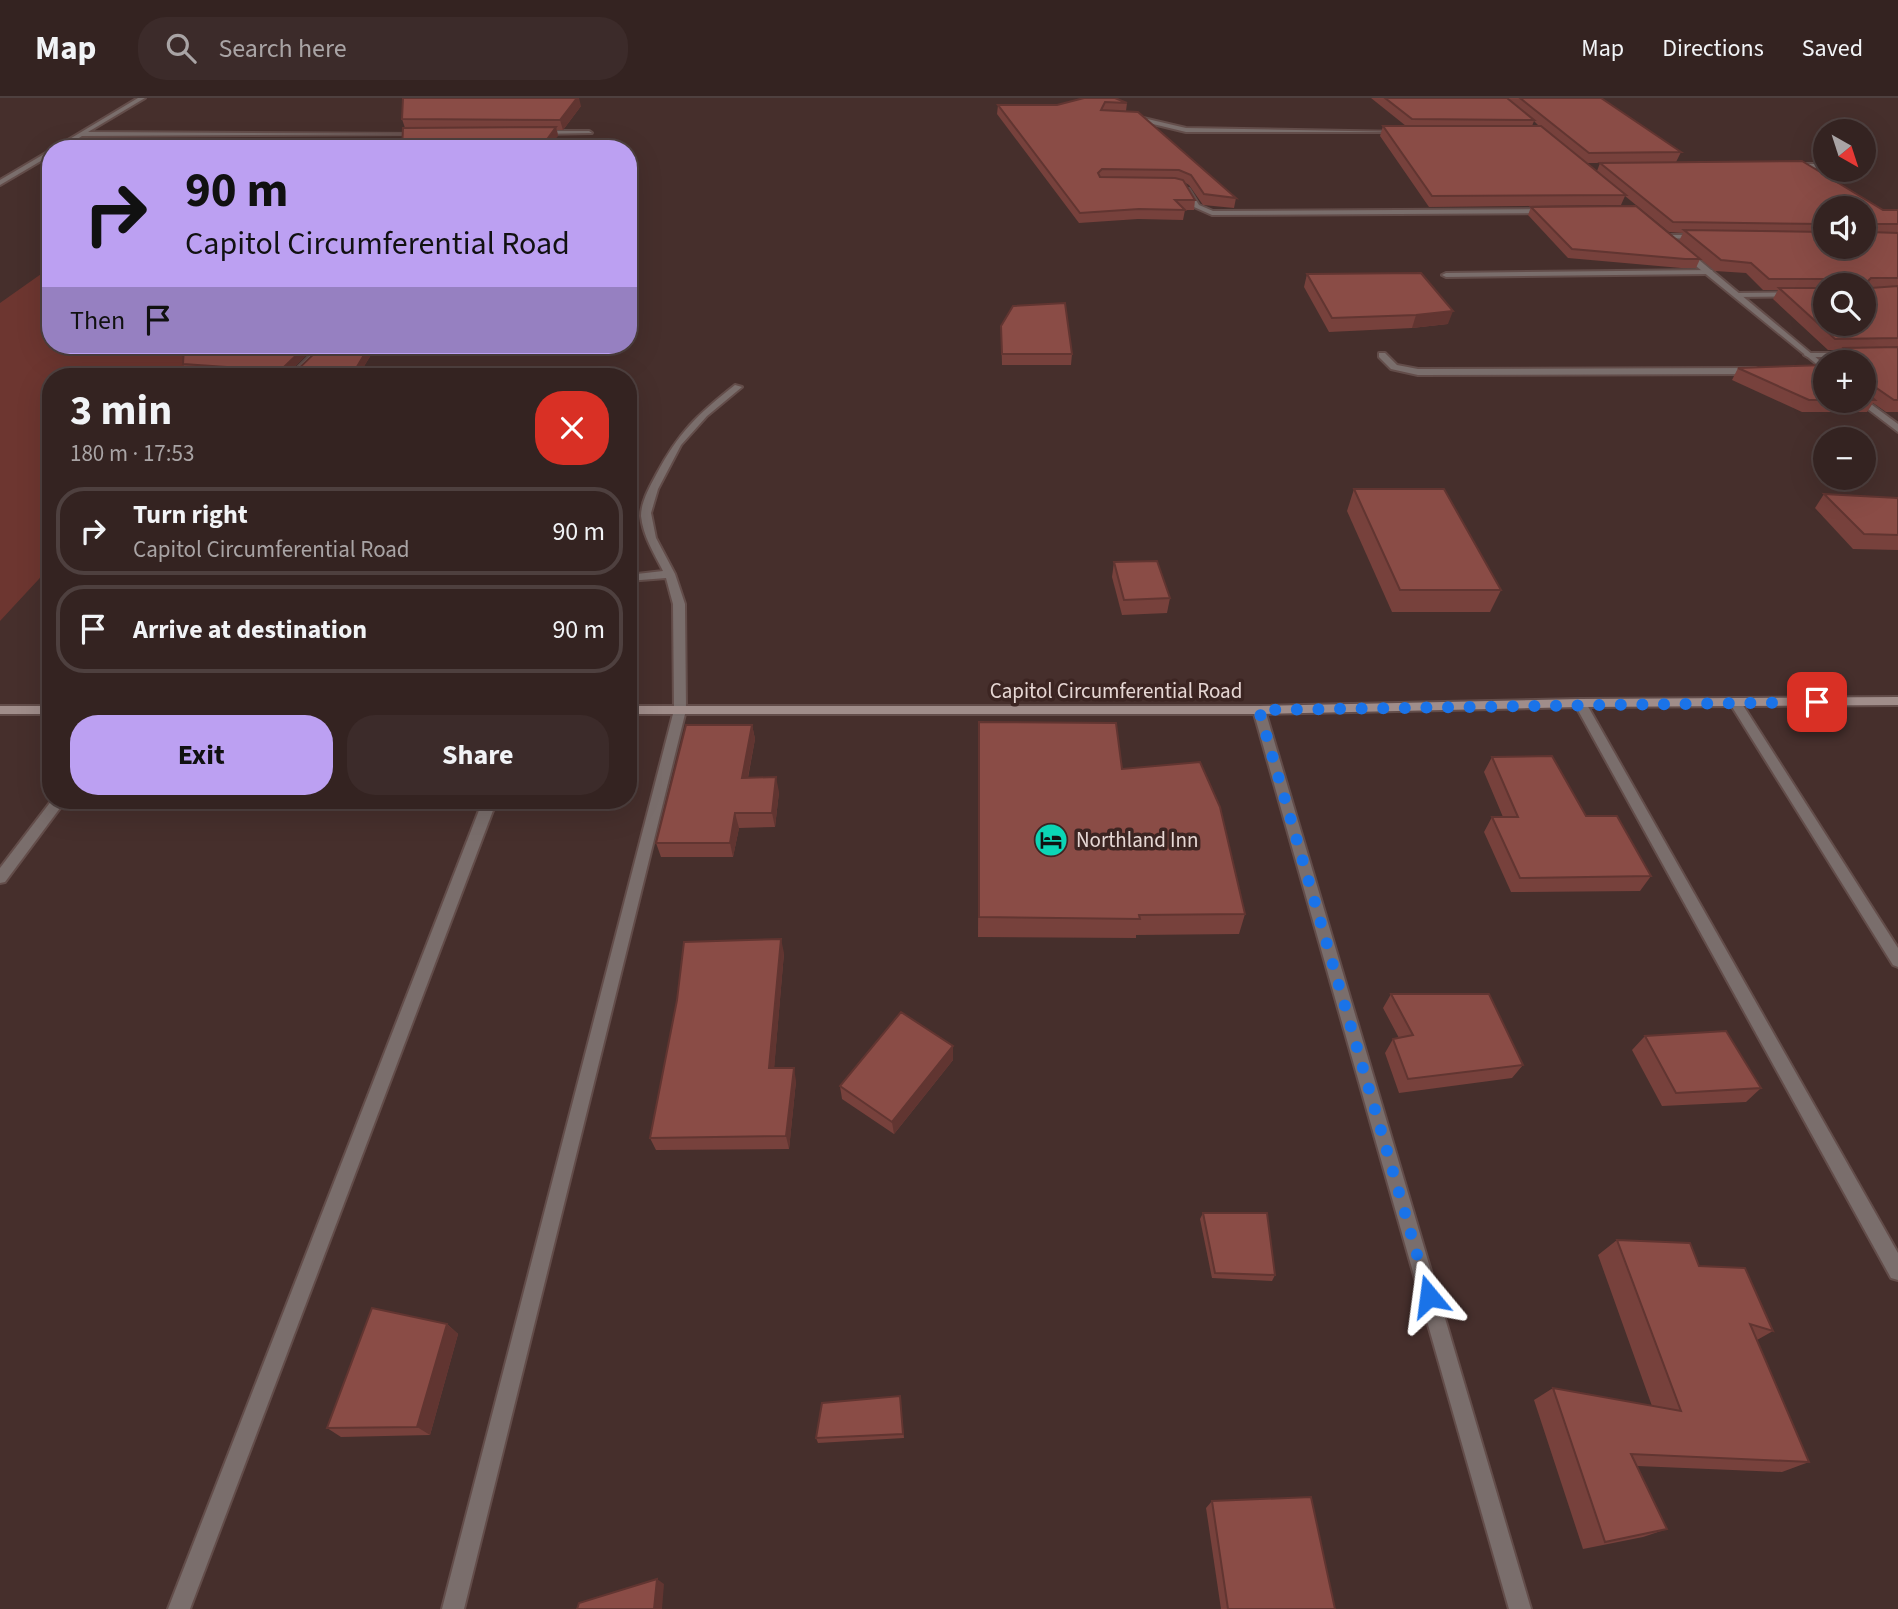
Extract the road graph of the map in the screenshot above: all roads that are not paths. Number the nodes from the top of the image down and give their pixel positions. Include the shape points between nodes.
1 (142, 98) edge
2 (1114, 116) edge
3 (1406, 132) edge
4 (534, 133) edge
5 (589, 133) dead end
6 (80, 134) junction
7 (424, 134) edge
8 (70, 140) edge
9 (42, 157) edge
10 (1785, 166) edge
11 (1813, 166) edge
12 (0, 183) edge
13 (1181, 185) edge
14 (1552, 211) edge
15 (1656, 228) edge
16 (1666, 237) junction
17 (1706, 237) edge
18 (1709, 272) junction
19 (1446, 275) dead end
20 (1813, 294) edge
21 (1737, 295) junction
22 (316, 354) edge
23 (1382, 355) dead end
24 (1808, 355) junction
25 (1813, 355) edge
26 (1813, 359) edge
27 (301, 368) edge
28 (1771, 371) edge
29 (737, 387) dead end
30 (1876, 411) edge
31 (1898, 429) edge
32 (670, 575) junction
33 (637, 578) edge
34 (1898, 701) edge
35 (1735, 702) junction
36 (1580, 703) junction
37 (0, 710) edge
38 (42, 710) edge
39 (637, 710) edge
40 (680, 710) junction
41 (1259, 710) junction
42 (52, 809) edge
43 (487, 809) edge
44 (0, 878) edge
45 (1898, 961) edge
46 (1898, 1271) edge
47 (179, 1609) edge
48 (453, 1609) edge
49 (1520, 1609) edge

1 - 6 street
2 - 3 street via 1144,117 1186,130
4 - 5 street
6 - 7 street
6 - 8 street
9 - 12 street
10 - 11 street
13 - 14 street via 1196,206 1212,213
15 - 16 street
16 - 17 street
16 - 18 street
18 - 19 street
18 - 21 street
20 - 21 street
21 - 24 street
22 - 27 street
23 - 28 street via 1394,367 1418,372
24 - 25 street
24 - 26 street
29 - 32 street via 677,444 653,489 646,513 651,538
30 - 31 street
32 - 33 street
32 - 40 street via 679,604
34 - 35 main road, Capitol Circumferential Road
35 - 36 main road, Capitol Circumferential Road
35 - 45 street
36 - 41 main road, Capitol Circumferential Road
36 - 46 street
37 - 38 main road
39 - 40 main road, Capitol Circumferential Road
40 - 41 main road, Capitol Circumferential Road
40 - 48 street
41 - 49 street
42 - 44 street
43 - 47 street

